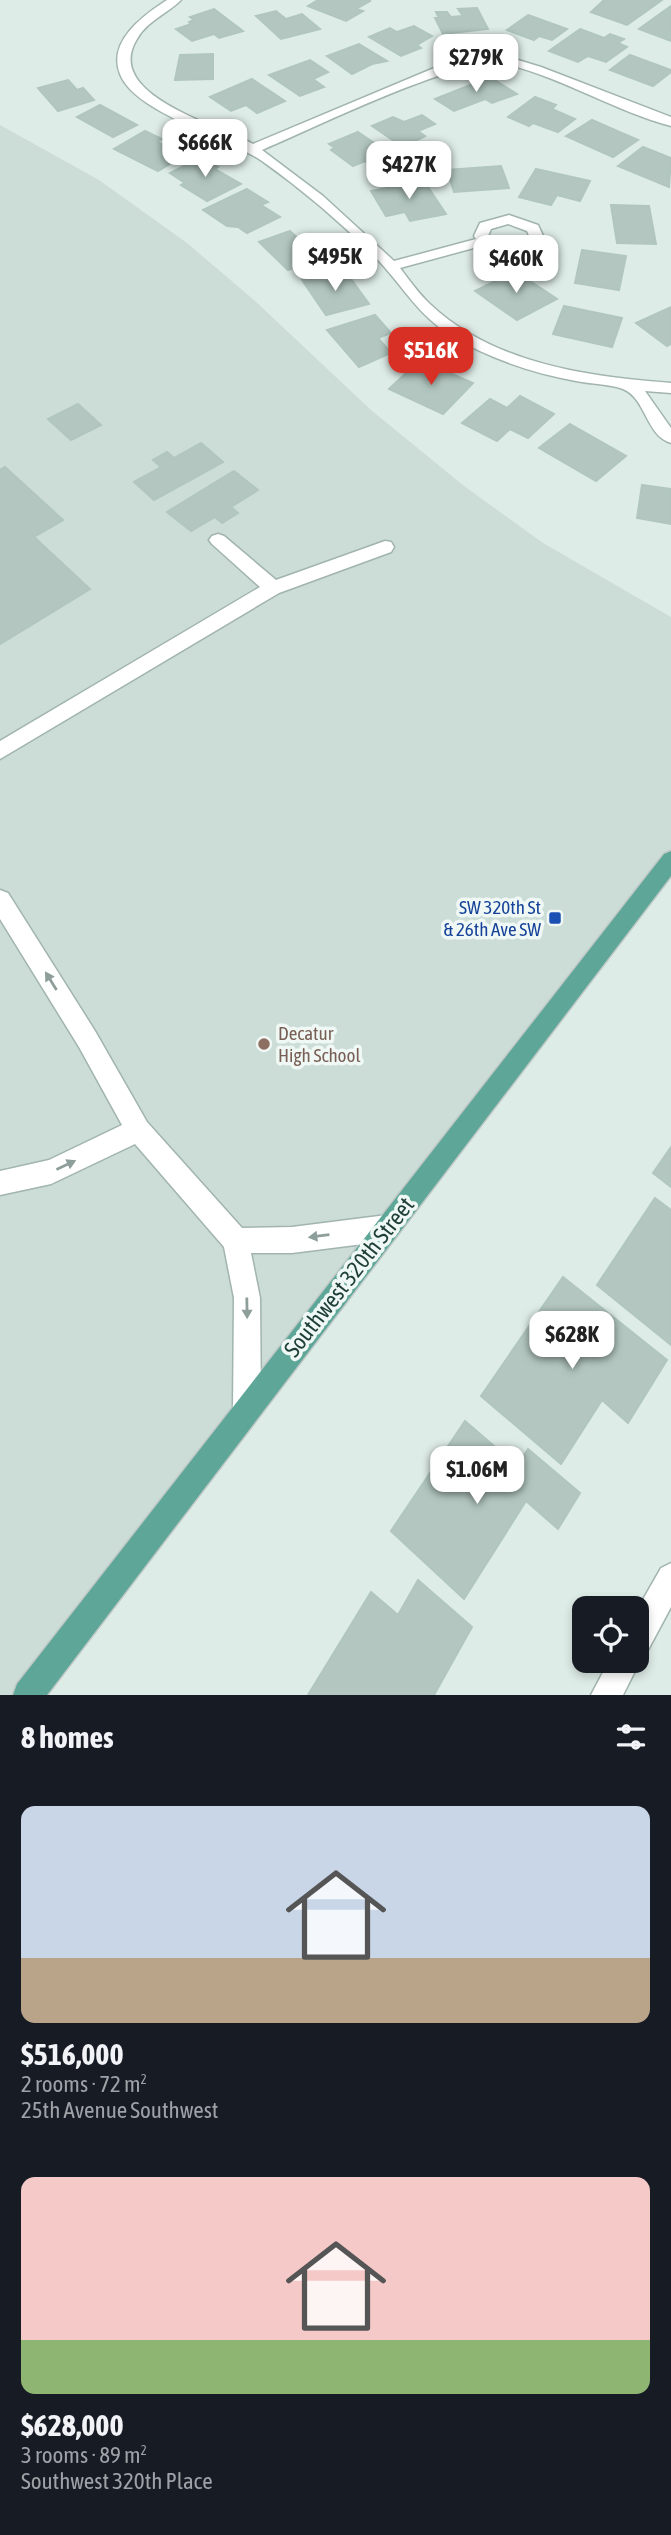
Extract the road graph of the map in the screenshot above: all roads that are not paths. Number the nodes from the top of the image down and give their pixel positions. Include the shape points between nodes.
1 (175, 0) edge
2 (671, 122) edge
3 (252, 149) junction
4 (483, 242) dead end
5 (391, 266) junction
6 (630, 386) junction
7 (671, 388) edge
8 (671, 437) edge
9 (218, 540) dead end
10 (385, 547) dead end
11 (273, 588) junction
12 (0, 751) edge
13 (671, 860) edge
14 (0, 900) edge
15 (138, 1130) junction
16 (0, 1183) edge
17 (387, 1228) junction
18 (236, 1241) junction
19 (247, 1409) junction
20 (671, 1578) edge
21 (649, 1617) edge
22 (618, 1673) edge
23 (28, 1695) edge
24 (606, 1695) edge

1 - 3 street via 130,39 123,62 126,75 153,102
2 - 3 street via 495,58 443,69
3 - 5 street via 323,201
4 - 5 street
5 - 6 street via 430,313 484,346 541,368
6 - 7 street
6 - 8 street via 644,396 659,426
9 - 11 street
10 - 11 street
11 - 12 street
13 - 17 main road, Southwest 320th Street
15 -> 14 street
16 -> 15 street via 51,1172
15 - 18 street
17 -> 18 street via 292,1240
17 - 19 main road, Southwest 320th Street
18 -> 19 street via 247,1298
19 - 23 main road, Southwest 320th Street
20 - 21 street
22 - 24 street

